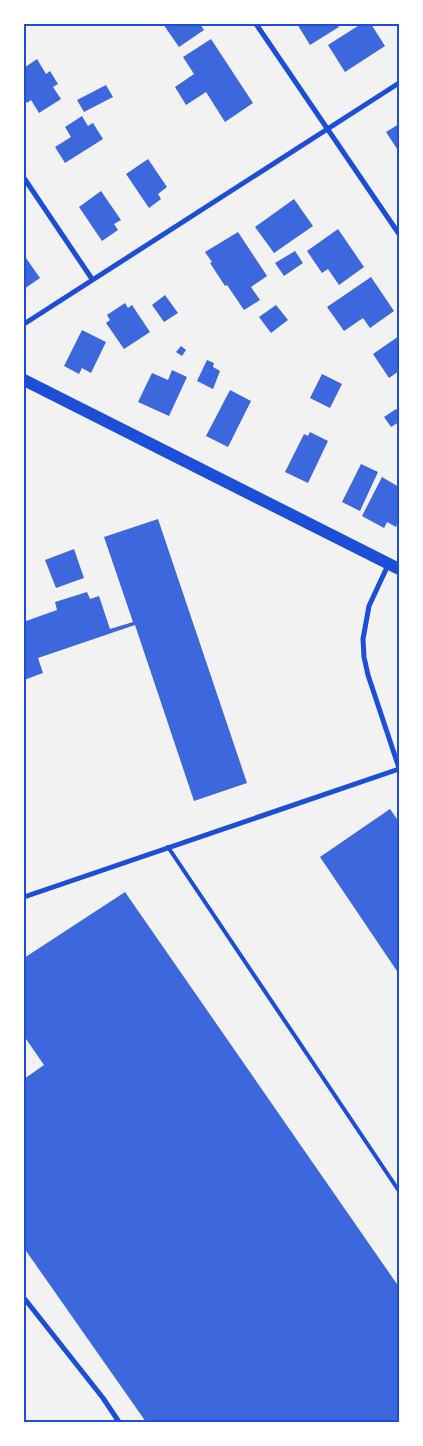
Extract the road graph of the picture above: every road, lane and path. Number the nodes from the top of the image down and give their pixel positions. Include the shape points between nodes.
1 (256, 24) edge
2 (399, 83) edge
3 (328, 128) junction
4 (24, 178) edge
5 (399, 234) edge
6 (92, 279) junction
7 (24, 324) edge
8 (24, 380) edge
9 (394, 566) edge
10 (399, 769) edge
11 (168, 847) junction
12 (24, 897) edge
13 (399, 1191) edge
14 (24, 1298) edge
15 (119, 1422) edge

1 - 3 street
2 - 3 street
3 - 5 street
3 - 6 street
4 - 6 street
6 - 7 street
8 - 9 main road
9 - 10 street via 369,606 363,639 368,675
10 - 11 street
11 - 12 street
11 - 13 lane
14 - 15 street

